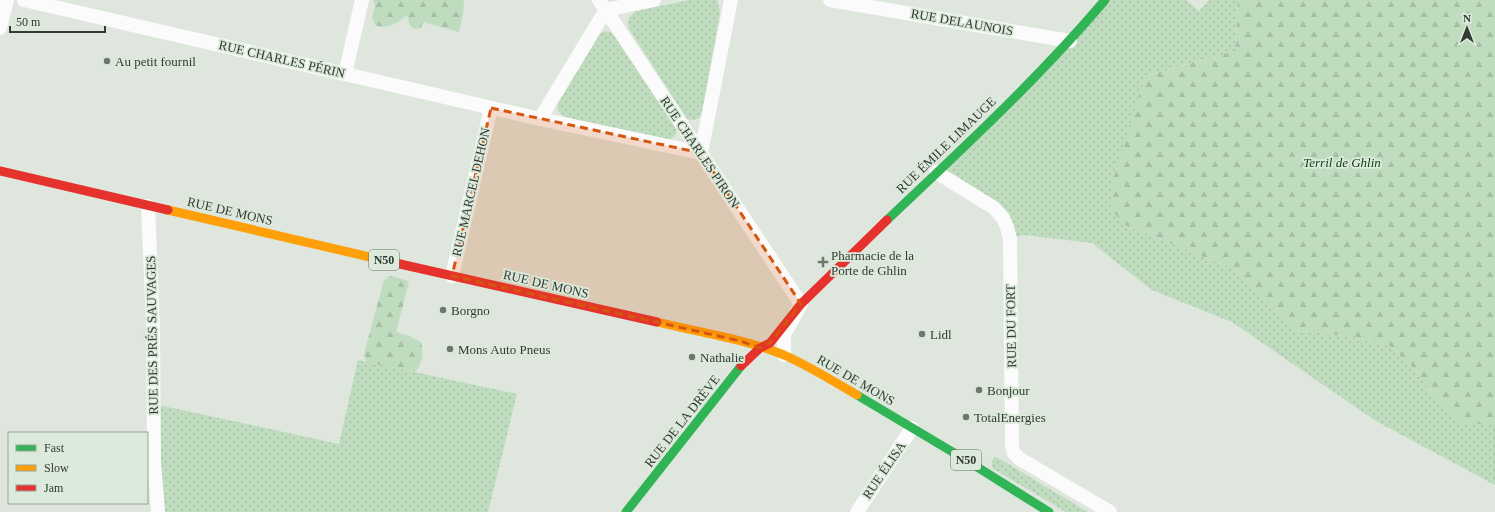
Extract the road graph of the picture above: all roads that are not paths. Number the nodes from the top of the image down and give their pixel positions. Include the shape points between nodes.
1 (7, 0) edge
2 (24, 0) edge
3 (362, 0) edge
4 (654, 0) edge
5 (731, 0) edge
6 (830, 0) edge
7 (1105, 0) edge
8 (602, 5) edge
9 (0, 28) edge
10 (1070, 40) junction
11 (344, 74) junction
12 (491, 108) junction
13 (540, 119) junction
14 (701, 153) junction
15 (0, 171) edge
16 (936, 172) junction
17 (148, 206) junction
18 (452, 276) junction
19 (801, 304) junction
20 (760, 348) junction
21 (784, 355) junction
22 (912, 428) junction
23 (1028, 506) edge
24 (158, 512) edge
25 (626, 512) edge
26 (857, 512) edge
27 (1049, 512) edge
28 (1110, 512) edge

1 - 9 street
2 - 11 street, RUE CHARLES PÉRIN
3 - 11 street
4 - 8 street
5 - 14 street
6 - 10 street, RUE DELAUNOIS
7 - 10 main road, RUE ÉMILE LIMAUGE
8 - 13 street
8 - 14 street, RUE CHARLES PIRON
10 - 16 main road, RUE ÉMILE LIMAUGE
11 - 12 street, RUE CHARLES PÉRIN
12 - 13 street, RUE CHARLES PÉRIN
12 - 18 street, RUE MARCEL DEHON
13 - 14 street, RUE CHARLES PÉRIN
14 - 19 street, RUE CHARLES PIRON
15 - 17 main road, RUE DE MONS / N50
16 - 19 main road, RUE ÉMILE LIMAUGE
16 - 28 street, RUE DU FORT via 994,208 1007,227 1010,239 1014,453
17 - 18 main road, RUE DE MONS / N50
17 - 24 street, RUE DES PRÉS SAUVAGES via 153,326 154,462
18 - 20 main road, RUE DE MONS / N50 via 740,341
19 - 20 main road, RUE ÉMILE LIMAUGE via 770,343
19 - 21 street via 784,335
20 - 21 main road, RUE DE MONS / N50
20 - 25 main road, RUE DE LA DRÈVE via 742,365
21 - 22 main road, RUE DE MONS / N50 via 834,381
22 - 23 main road, RUE DE MONS / N50
22 - 26 street, RUE ÉLISA
23 - 27 main road, RUE DE MONS / N50

